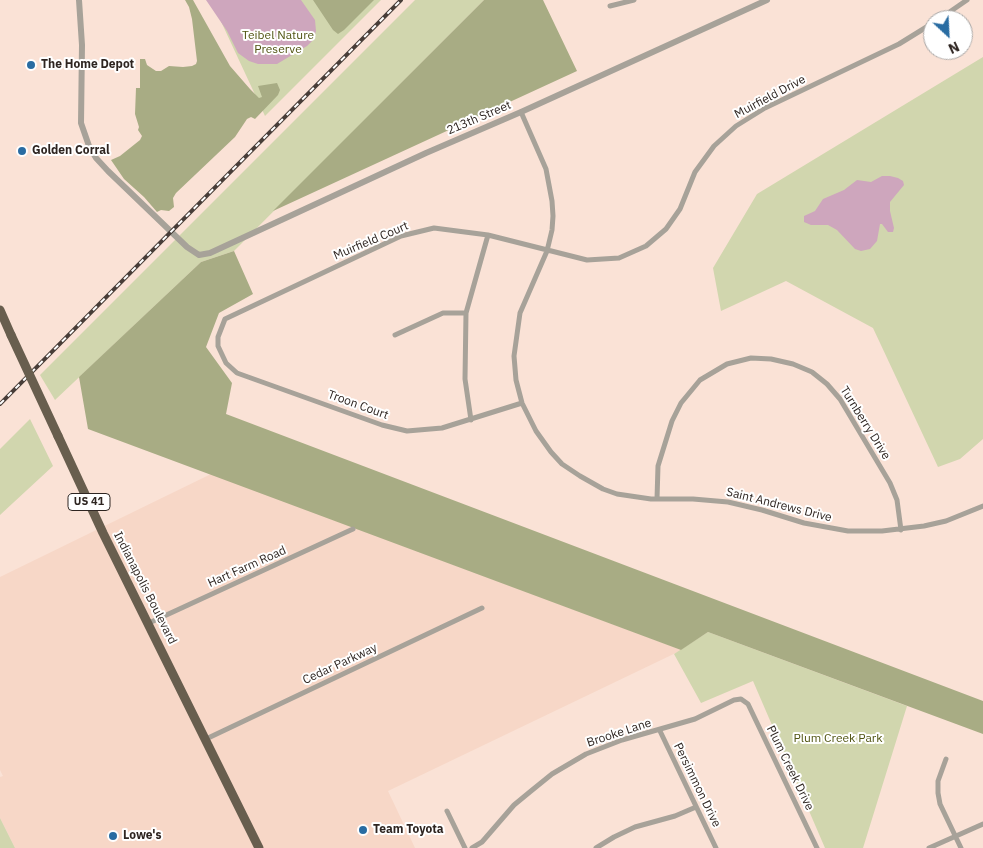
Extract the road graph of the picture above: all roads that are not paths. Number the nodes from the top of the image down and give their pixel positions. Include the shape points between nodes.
1 (79, 0) edge
2 (634, 0) edge
3 (767, 0) edge
4 (967, 0) edge
5 (610, 6) dead end
6 (952, 10) edge
7 (923, 29) edge
8 (521, 112) junction
9 (488, 235) junction
10 (547, 251) junction
11 (0, 310) edge
12 (466, 313) junction
13 (220, 332) joint
14 (394, 335) dead end
15 (522, 403) junction
16 (471, 420) junction
17 (656, 499) junction
18 (983, 506) edge
19 (353, 529) dead end
20 (901, 530) junction
21 (482, 608) dead end
22 (149, 623) junction
23 (741, 699) joint
24 (660, 731) junction
25 (206, 739) junction
26 (946, 759) dead end
27 (696, 807) junction
28 (447, 811) dead end
29 (983, 824) edge
30 (955, 837) junction
31 (259, 848) edge
32 (465, 848) edge
33 (472, 848) edge
34 (596, 848) edge
35 (716, 848) edge
36 (817, 848) edge
37 (930, 848) edge
38 (961, 848) edge

1 - 8 street, 213th Street via 81,123 89,146 108,171 199,255 210,253
2 - 5 street
3 - 8 street, 213th Street
4 - 6 street
7 - 10 street, Muirfield Drive via 899,44 764,108 736,126 714,146 695,172 680,209 666,229 646,246 619,258 587,260
8 - 10 street, Saint Andrews Drive via 539,150 550,185 553,216
9 - 10 street, Muirfield Court
9 - 12 street
9 - 13 street, Muirfield Court via 434,228 401,236 225,319
10 - 15 street, Saint Andrews Drive via 520,312 516,334 516,380
11 - 22 highway, Indianapolis Boulevard / US 41, bridge via 103,533
12 - 14 street via 443,313
12 - 16 street via 465,378
13 - 16 street, Troon Court via 218,346 226,363 237,372 382,425 425,431
15 - 16 street, Troon Court
15 - 17 street, Saint Andrews Drive via 542,442 562,464 611,492
17 - 20 street, Saint Andrews Drive via 728,502 841,530
17 - 20 street, Turnberry Drive via 658,466 681,403 700,380 727,364 751,358 771,359 812,372 840,399 890,483 897,500
18 - 20 street, Saint Andrews Drive via 946,521
19 - 22 street, Hart Farm Road
21 - 25 street, Cedar Parkway
22 - 25 highway, Indianapolis Boulevard / US 41
23 - 24 street, Brooke Lane
23 - 36 street, Plum Creek Drive via 748,704
24 - 27 street, Persimmon Drive
24 - 33 street, Brooke Lane via 607,745 565,765 531,790 482,842
25 - 31 highway, Indianapolis Boulevard / US 41
26 - 30 street via 938,781 938,793
27 - 34 street via 635,827
27 - 35 street, Persimmon Drive
28 - 32 street
29 - 30 street
30 - 37 street
30 - 38 street

